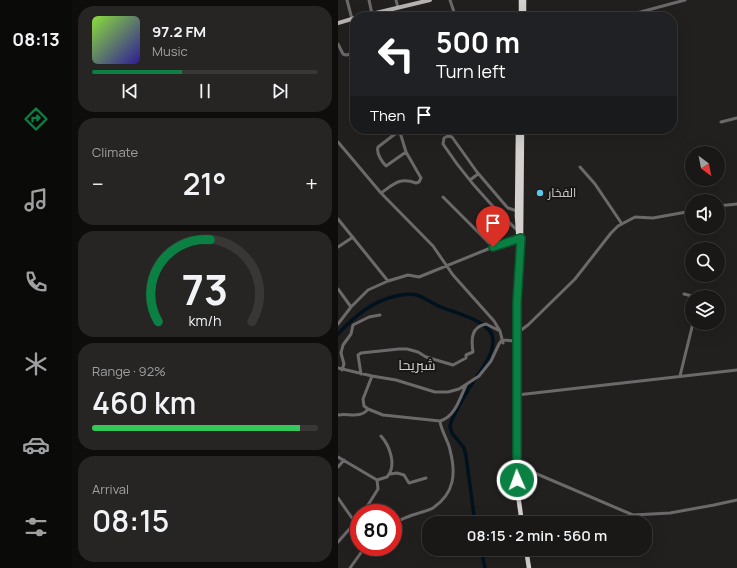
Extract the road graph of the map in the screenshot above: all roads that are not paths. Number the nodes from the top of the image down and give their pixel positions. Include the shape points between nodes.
1 (347, 0) edge
2 (369, 0) edge
3 (396, 0) edge
4 (430, 0) edge
5 (450, 0) edge
6 (521, 0) edge
7 (524, 0) edge
8 (685, 0) edge
9 (398, 8) junction
10 (351, 12) edge
11 (372, 12) edge
12 (381, 12) edge
13 (454, 12) edge
14 (522, 12) edge
15 (523, 12) edge
16 (641, 12) edge
17 (350, 19) edge
18 (338, 23) edge
19 (338, 44) edge
20 (350, 54) edge
21 (737, 118) edge
22 (721, 122) dead end
23 (394, 134) edge
24 (400, 134) edge
25 (518, 134) edge
26 (522, 134) edge
27 (338, 142) edge
28 (406, 152) junction
29 (580, 167) dead end
30 (520, 169) junction
31 (478, 174) junction
32 (470, 180) junction
33 (381, 193) junction
34 (443, 197) dead end
35 (737, 204) edge
36 (725, 205) edge
37 (508, 208) junction
38 (685, 212) edge
39 (518, 214) junction
40 (502, 216) junction
41 (338, 219) edge
42 (622, 224) junction
43 (517, 230) junction
44 (353, 236) junction
45 (519, 238) junction
46 (338, 247) edge
47 (493, 247) junction
48 (446, 265) junction
49 (388, 281) junction
50 (338, 289) edge
51 (351, 307) junction
52 (380, 315) dead end
53 (338, 324) edge
54 (691, 330) edge
55 (500, 331) junction
56 (517, 333) junction
57 (503, 341) junction
58 (517, 341) junction
59 (338, 368) edge
60 (342, 370) junction
61 (737, 370) edge
62 (361, 374) junction
63 (372, 376) junction
64 (680, 376) junction
65 (466, 385) junction
66 (517, 394) junction
67 (368, 409) junction
68 (338, 414) edge
69 (440, 421) junction
70 (381, 436) dead end
71 (338, 457) edge
72 (344, 460) junction
73 (516, 466) junction
74 (338, 467) edge
75 (390, 474) junction
76 (426, 478) dead end
77 (377, 480) junction
78 (339, 500) edge
79 (737, 500) edge
80 (369, 504) edge
81 (350, 516) edge
82 (521, 516) edge
83 (402, 520) edge
84 (350, 529) edge
85 (338, 542) edge
86 (359, 556) edge
87 (527, 556) edge
88 (350, 568) edge
89 (529, 568) edge

1 - 10 street
2 - 11 street
3 - 9 street
4 - 9 main road
5 - 13 street
6 - 14 highway
7 - 15 highway
8 - 16 street
9 - 12 main road
17 - 18 main road
19 - 20 street via 341,52
21 - 22 street
23 - 28 street via 378,148 377,151 384,163 386,166
24 - 28 street
25 - 30 highway
26 - 30 highway
27 - 33 street
28 - 33 street via 421,180 416,183 398,181
29 - 42 street
30 - 39 highway
31 - 32 street
31 - 32 street via 452,137 444,138 443,144
31 - 37 street
32 - 40 street
33 - 48 street via 433,246
34 - 47 street
35 - 36 street
37 - 39 street
37 - 40 street
38 - 42 street via 653,218 636,217
39 - 43 highway
39 - 45 highway
40 - 43 street
41 - 44 street
42 - 56 street via 611,233 575,280
43 - 45 highway
44 - 46 street
44 - 49 street
45 - 47 street
45 - 56 highway
47 - 48 street
48 - 49 street via 419,277 408,276
48 - 55 street
49 - 51 street via 368,290
50 - 51 street
51 - 53 street
52 - 60 street via 353,325 341,352 344,364
54 - 64 street
55 - 57 street
55 - 62 street via 483,324 475,329 472,336 473,352 455,364 426,358 407,349 361,352 358,355
56 - 58 highway
57 - 58 street
57 - 65 street via 498,344 484,371
58 - 66 highway
59 - 60 street
60 - 62 street
61 - 64 street
62 - 63 street
63 - 65 street via 442,393
63 - 67 street via 363,399 364,406
64 - 66 street
65 - 69 street via 452,414
66 - 73 highway
67 - 68 street via 361,415
67 - 69 street via 383,415
69 - 83 street via 452,458 453,477 450,490 433,508
70 - 75 street via 390,450
71 - 72 street
72 - 74 street
72 - 77 street
73 - 79 street via 633,515 670,513
73 - 82 highway
75 - 76 street via 404,475 409,484
75 - 77 street
77 - 80 street via 378,489
78 - 81 street
84 - 85 street
86 - 88 street
87 - 89 highway

